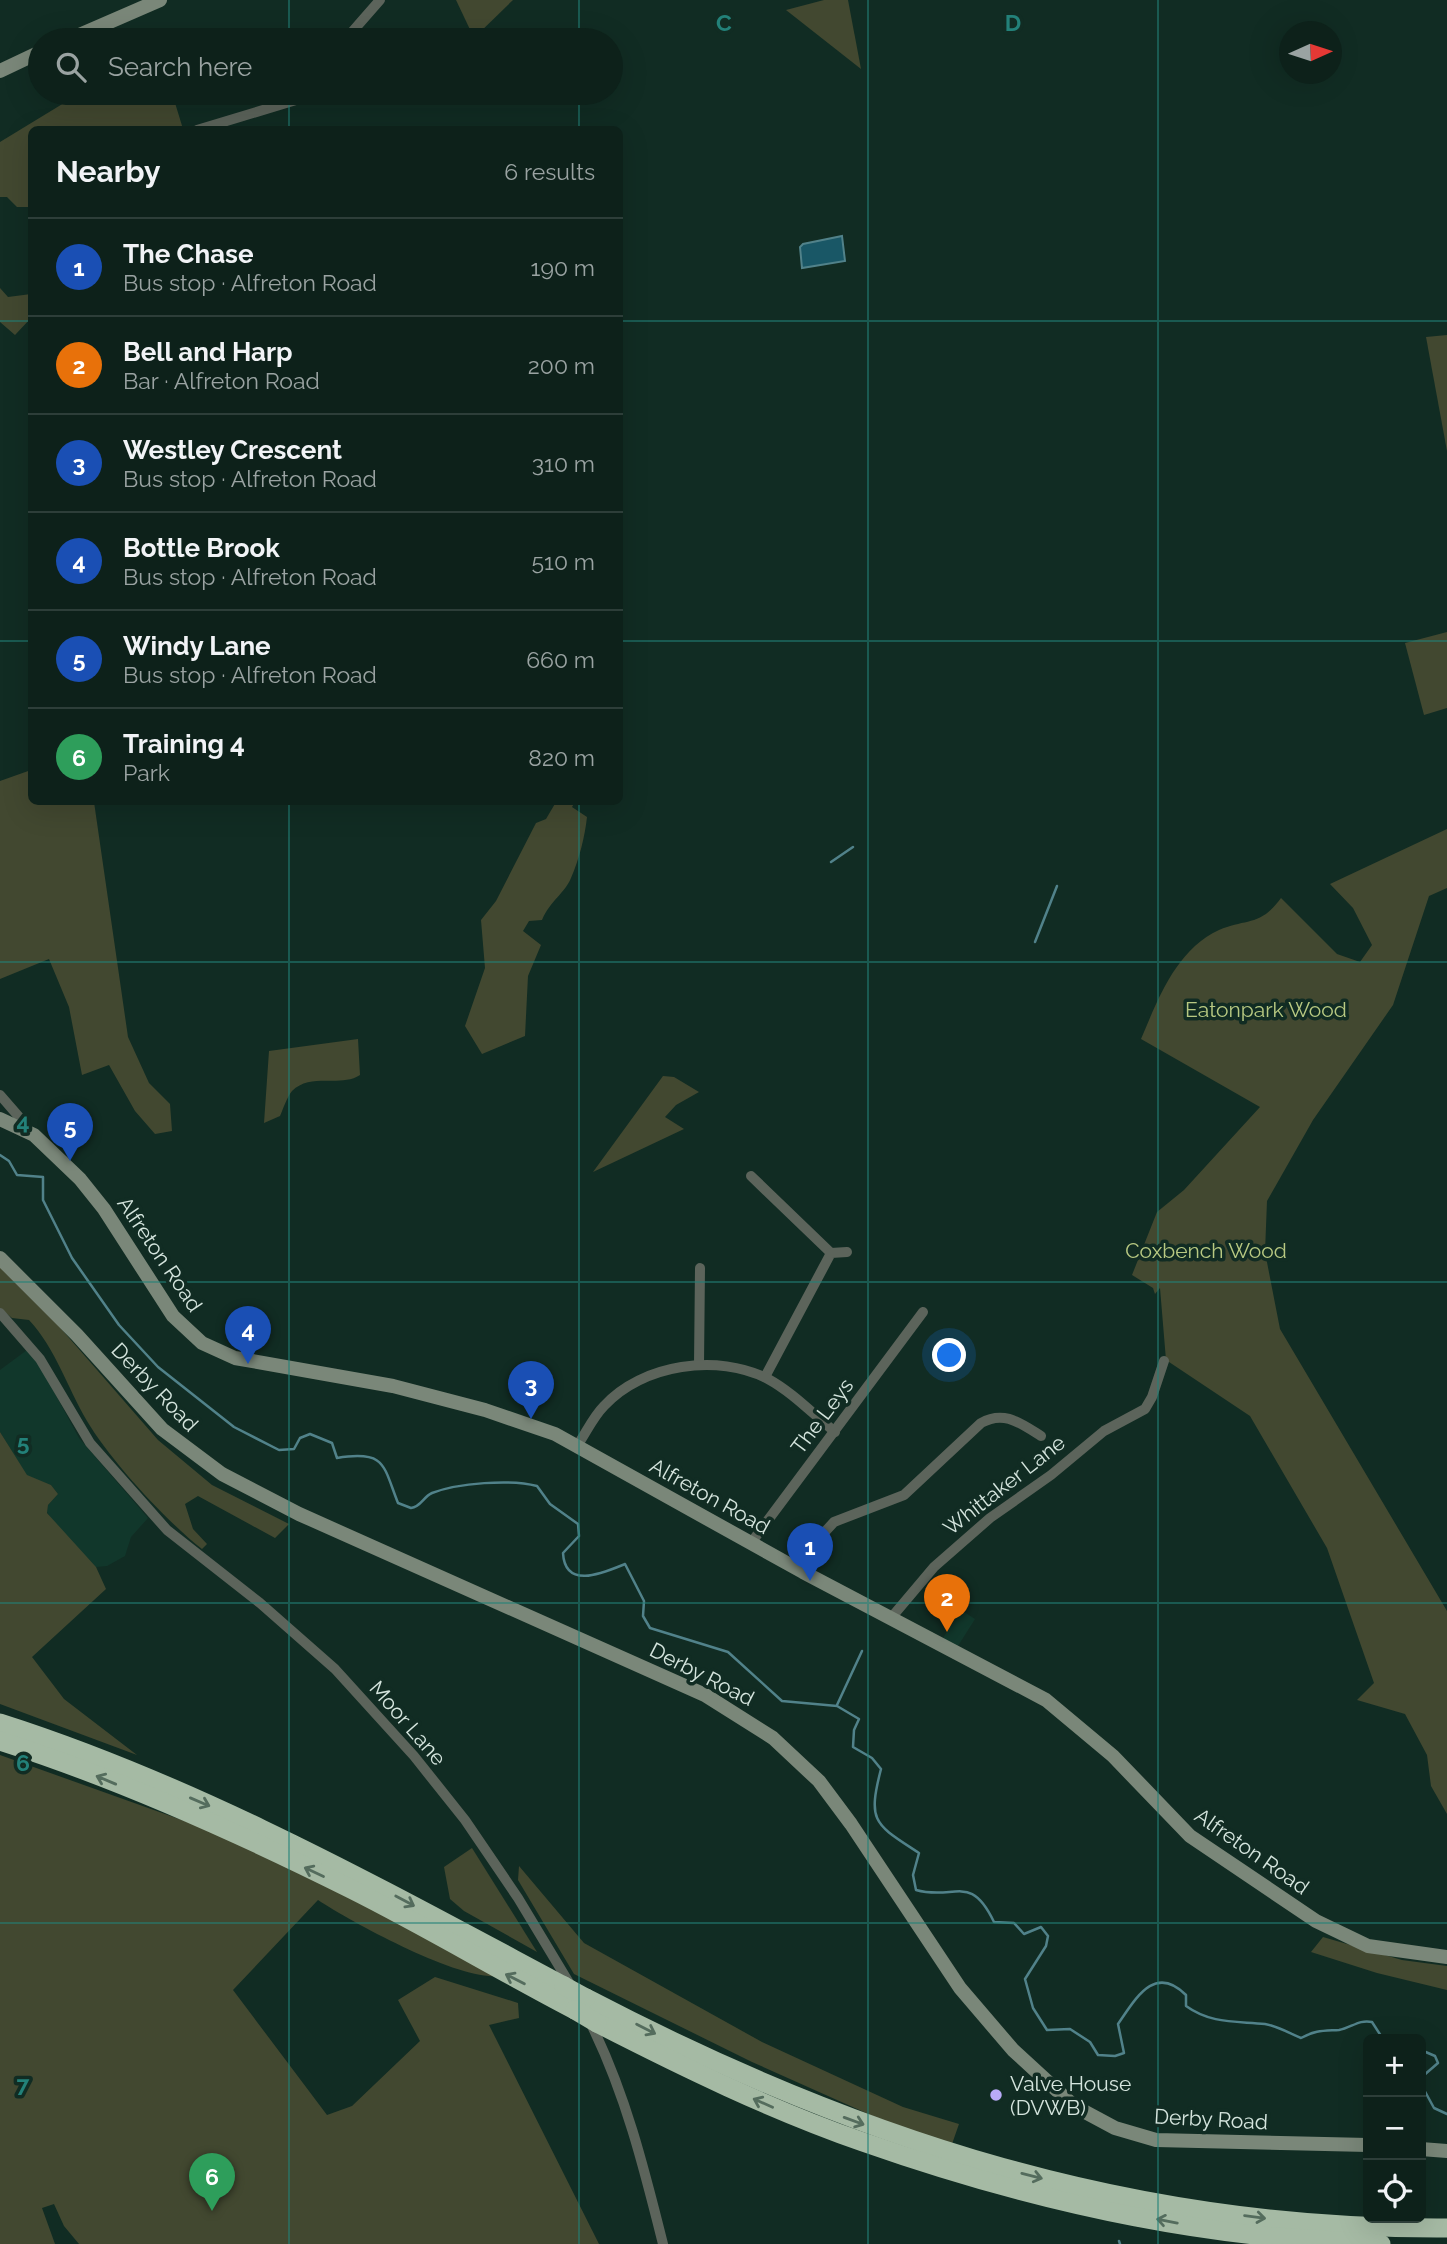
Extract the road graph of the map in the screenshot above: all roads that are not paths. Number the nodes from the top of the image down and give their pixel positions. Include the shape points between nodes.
1 (160, 0) edge
2 (380, 0) edge
3 (96, 28) edge
4 (356, 28) edge
5 (28, 58) edge
6 (0, 71) edge
7 (279, 105) edge
8 (210, 126) edge
9 (0, 1095) edge
10 (0, 1119) edge
11 (20, 1126) junction
12 (754, 1183) dead end
13 (847, 1252) dead end
14 (831, 1253) junction
15 (0, 1258) edge
16 (700, 1268) dead end
17 (923, 1312) dead end
18 (0, 1313) edge
19 (1164, 1361) dead end
20 (699, 1366) junction
21 (765, 1377) junction
22 (835, 1432) junction
23 (1041, 1436) dead end
24 (577, 1446) junction
25 (751, 1543) junction
26 (803, 1572) junction
27 (891, 1618) junction
28 (0, 1723) edge
29 (0, 1741) edge
30 (1447, 1957) edge
31 (580, 2004) junction
32 (1363, 2146) edge
33 (1426, 2149) edge
34 (1447, 2151) edge
35 (1447, 2228) edge
36 (663, 2244) edge
37 (1381, 2244) edge

1 - 3 street
2 - 4 street
5 - 6 street
7 - 8 street
9 - 11 street via 20,1118
10 - 11 street, Alfreton Road
11 - 24 street, Alfreton Road via 50,1147 80,1179 173,1316 202,1343 235,1358 393,1386 485,1410
12 - 14 street
13 - 14 street
14 - 21 street
15 - 32 street, Derby Road via 162,1429 222,1474 299,1514 705,1695 773,1738 818,1781 852,1824 960,1988 1013,2050 1081,2110 1115,2128 1156,2140
16 - 20 street
17 - 22 street, The Leys
18 - 36 street, Moor Lane via 40,1359 90,1443 167,1530 335,1669 465,1820 562,1970 596,2035 638,2146
19 - 27 street, Whittaker Lane via 1145,1409 1104,1431 990,1518 934,1567
20 - 21 street via 734,1367
20 - 24 street via 651,1375 626,1389 604,1406
21 - 22 street
22 - 25 street, The Leys
23 - 26 street via 1007,1416 989,1418 904,1495 834,1522 821,1536
24 - 25 street, Alfreton Road
25 - 26 street, Alfreton Road
26 - 27 street, Alfreton Road
27 - 30 street, Alfreton Road via 1046,1700 1112,1756 1190,1836 1316,1921 1368,1946
28 -> 31 highway, bridge via 103,1760 325,1859 564,1986
31 -> 29 highway via 200,1819
31 -> 35 highway via 787,2095 966,2159 1067,2185 1261,2218
37 -> 31 highway, bridge via 1262,2235 1176,2222 1065,2201 955,2173 788,2114 597,2023
33 - 34 street

